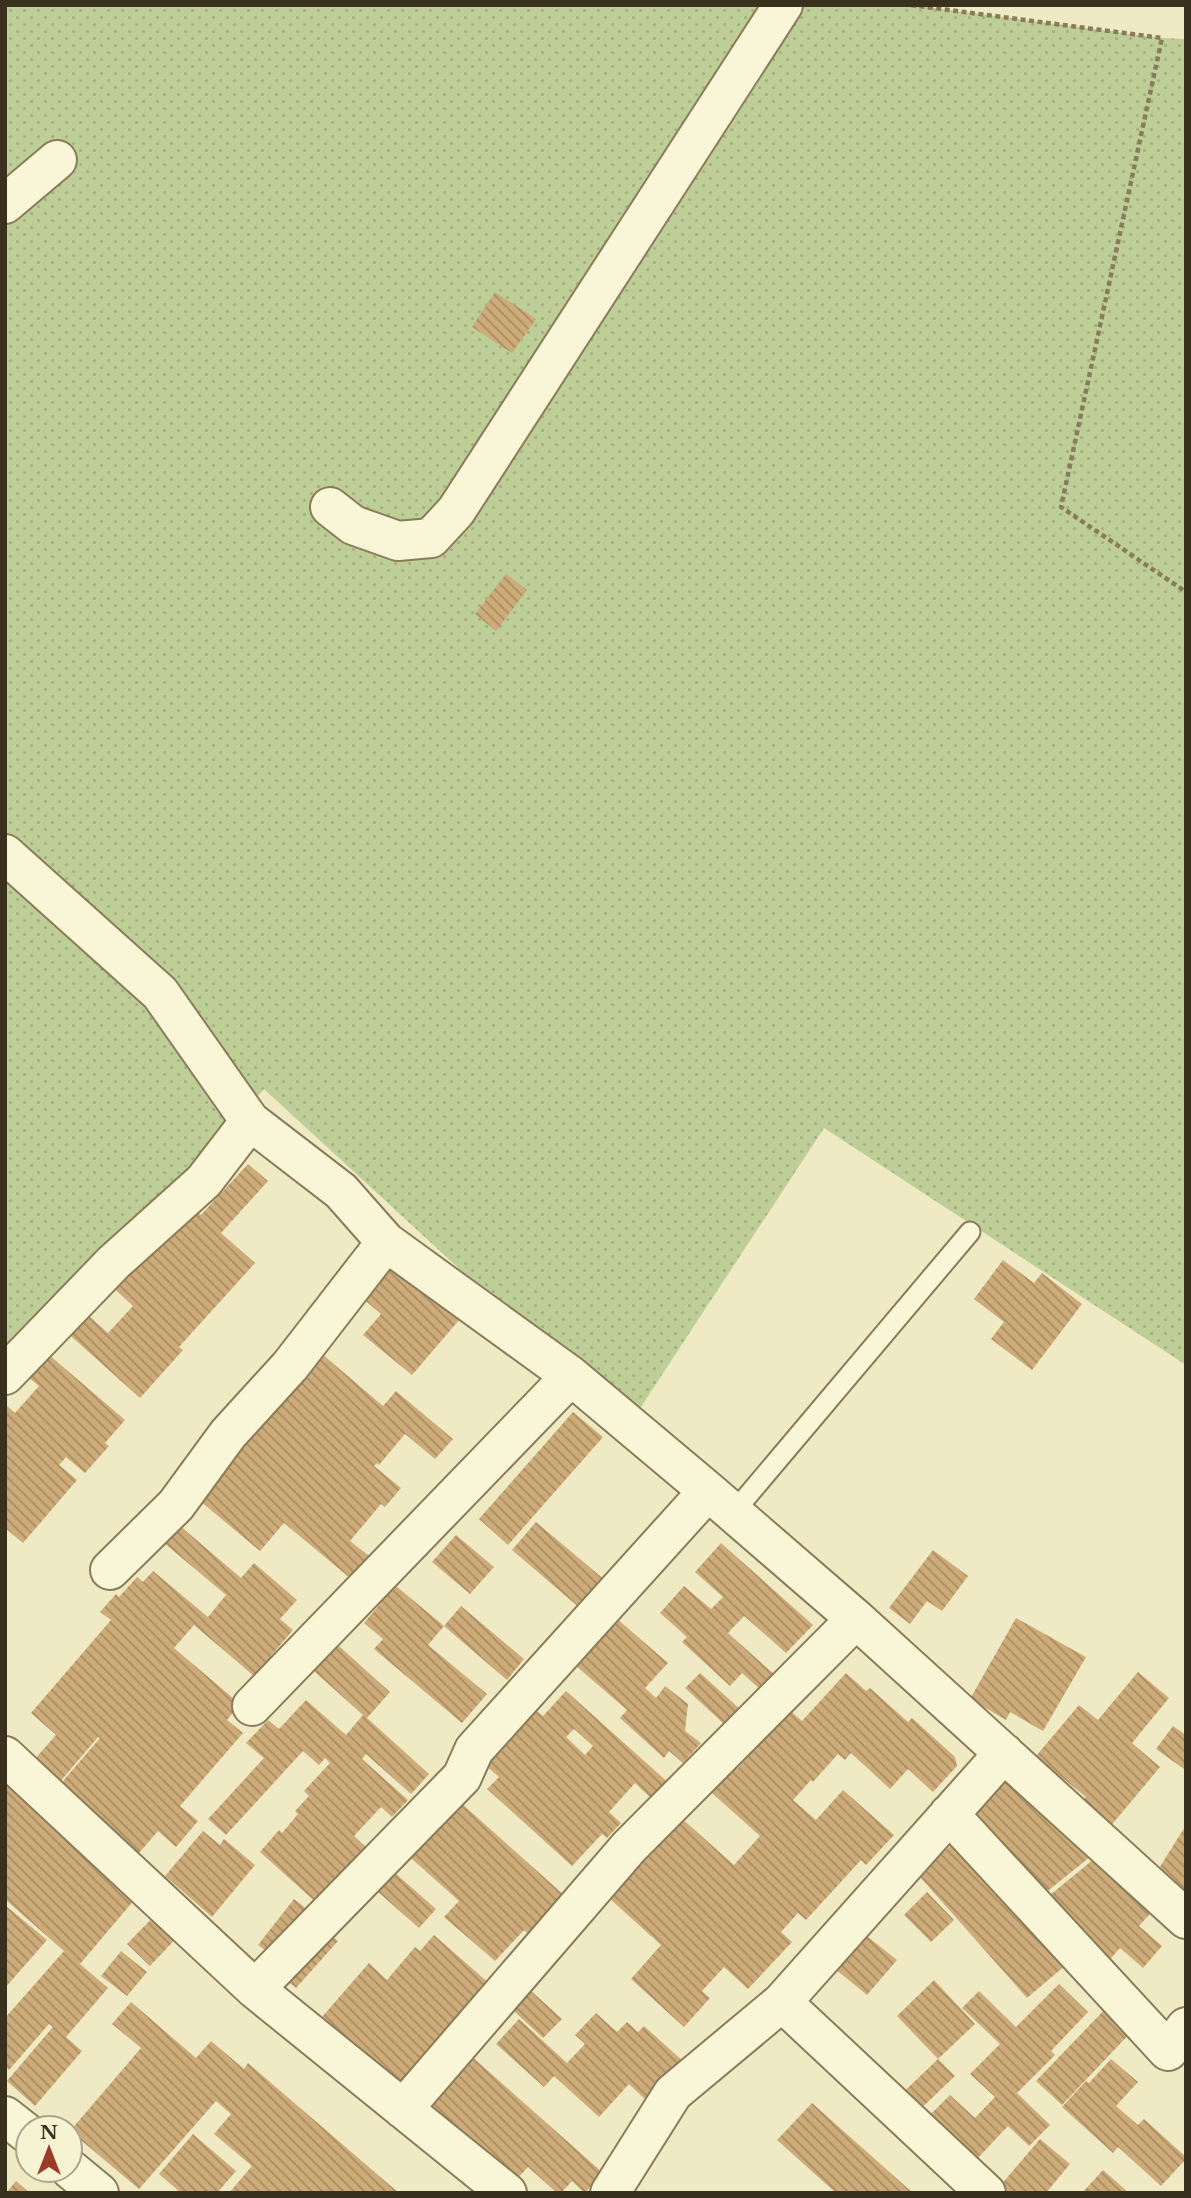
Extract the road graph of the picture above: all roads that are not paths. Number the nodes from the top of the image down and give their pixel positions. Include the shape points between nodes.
1 (783, 5) edge
2 (57, 160) dead end
3 (5, 204) edge
4 (330, 506) dead end
5 (5, 854) edge
6 (250, 1121) junction
7 (970, 1233) dead end
8 (386, 1242) junction
9 (5, 1375) edge
10 (571, 1376) junction
11 (720, 1502) junction
12 (110, 1570) dead end
13 (856, 1619) junction
14 (252, 1706) dead end
15 (1004, 1753) junction
16 (5, 1756) edge
17 (949, 1814) junction
18 (1186, 1919) edge
19 (255, 1989) junction
20 (782, 2002) junction
21 (1186, 2027) edge
22 (403, 2109) junction
23 (84, 2181) edge
24 (99, 2193) edge
25 (507, 2193) edge
26 (610, 2193) edge
27 (986, 2193) edge

1 - 4 street via 456,511 431,538 398,541 353,525
2 - 3 street
5 - 6 street via 160,993
6 - 8 street via 341,1191
6 - 9 street via 204,1181 114,1262
7 - 11 lane
8 - 10 street
8 - 12 street via 290,1366 228,1434 176,1506
10 - 11 street
10 - 14 street
11 - 13 street
11 - 19 street via 474,1750 462,1777
13 - 15 street
13 - 22 street via 629,1847
15 - 17 street
15 - 18 street
16 - 19 street
17 - 20 street
17 - 21 street via 1168,2051
19 - 22 street
20 - 26 street via 673,2093
20 - 27 street
22 - 25 street
23 - 24 street

